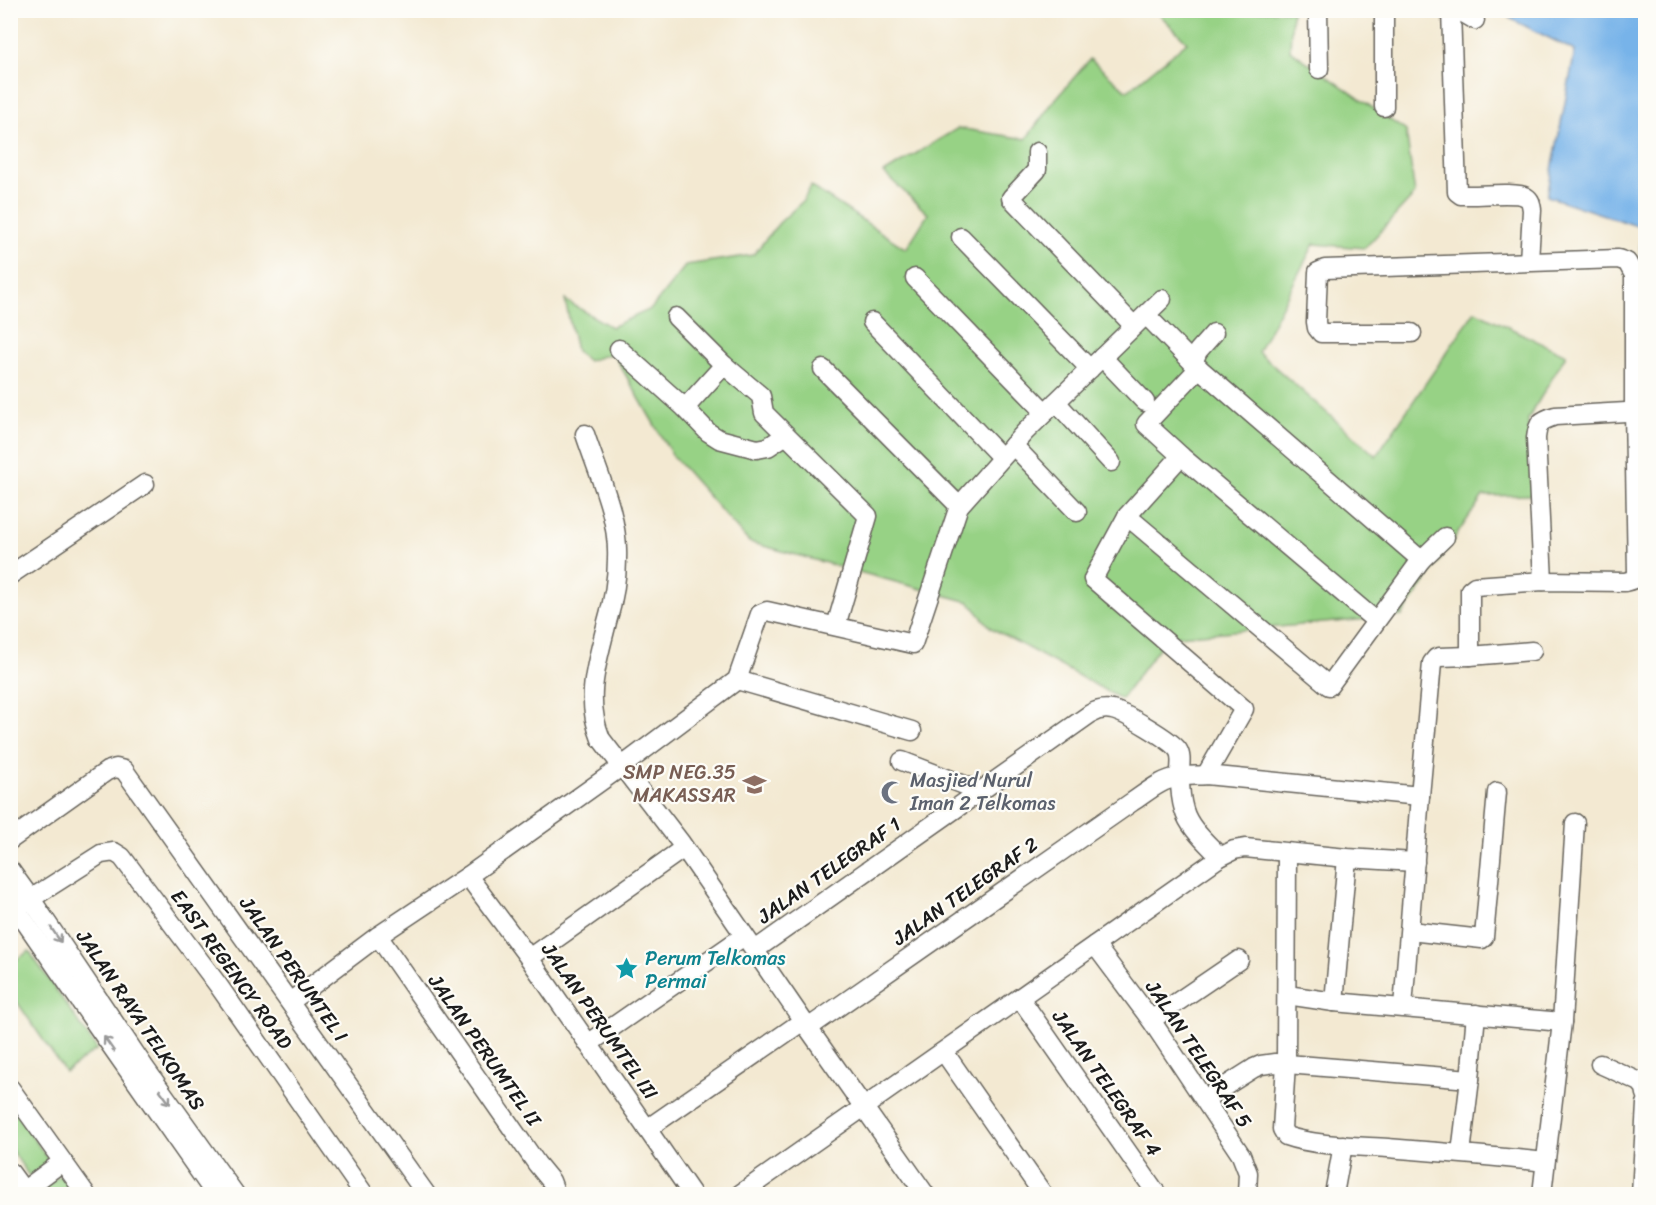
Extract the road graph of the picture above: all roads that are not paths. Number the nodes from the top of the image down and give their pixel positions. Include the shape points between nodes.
1 (1318, 10) edge
2 (1384, 10) edge
3 (1451, 10) edge
4 (1458, 10) edge
5 (1475, 20) dead end
6 (1319, 69) dead end
7 (1384, 107) dead end
8 (1037, 152) dead end
9 (961, 237) dead end
10 (1529, 261) junction
11 (915, 278) dead end
12 (1162, 299) dead end
13 (676, 317) dead end
14 (1140, 320) junction
15 (872, 322) dead end
16 (1214, 333) dead end
17 (1412, 333) dead end
18 (619, 349) dead end
19 (1096, 363) junction
20 (724, 364) junction
21 (1196, 366) junction
22 (823, 369) dead end
23 (1145, 402) dead end
24 (1050, 407) junction
25 (685, 408) junction
26 (1640, 411) edge
27 (585, 434) dead end
28 (786, 435) junction
29 (1007, 451) junction
30 (1181, 456) junction
31 (1112, 462) dead end
32 (145, 484) dead end
33 (959, 506) junction
34 (1077, 512) dead end
35 (1127, 516) junction
36 (1445, 537) dead end
37 (1421, 560) junction
38 (10, 575) edge
39 (1543, 581) junction
40 (1376, 621) junction
41 (836, 626) junction
42 (1532, 651) dead end
43 (1470, 656) junction
44 (737, 680) junction
45 (912, 731) dead end
46 (902, 761) dead end
47 (621, 767) junction
48 (1206, 775) junction
49 (1180, 776) junction
50 (980, 791) junction
51 (1497, 792) dead end
52 (1420, 796) junction
53 (1575, 823) dead end
54 (10, 840) edge
55 (684, 848) junction
56 (1287, 853) junction
57 (1220, 857) junction
58 (1347, 858) junction
59 (1415, 862) junction
60 (10, 870) edge
61 (468, 876) junction
62 (17, 905) edge
63 (1410, 931) junction
64 (378, 936) junction
65 (750, 943) junction
66 (1095, 945) junction
67 (529, 958) junction
68 (1239, 960) dead end
69 (1287, 995) junction
70 (1020, 998) junction
71 (290, 1002) junction
72 (1334, 1002) junction
73 (1403, 1008) junction
74 (1476, 1014) junction
75 (1151, 1020) junction
76 (1562, 1022) junction
77 (805, 1025) junction
78 (588, 1044) junction
79 (944, 1052) junction
80 (1286, 1063) junction
81 (1600, 1064) dead end
82 (1470, 1079) junction
83 (10, 1088) edge
84 (1646, 1094) edge
85 (1205, 1099) junction
86 (1646, 1104) edge
87 (864, 1108) junction
88 (647, 1129) junction
89 (1343, 1145) junction
90 (1461, 1153) junction
91 (62, 1162) junction
92 (1545, 1162) junction
93 (10, 1172) edge
94 (209, 1172) junction
95 (553, 1192) edge
96 (23, 1193) edge
97 (86, 1194) edge
98 (215, 1194) edge
99 (235, 1194) edge
100 (363, 1194) edge
101 (426, 1194) edge
102 (692, 1194) edge
103 (740, 1194) edge
104 (925, 1194) edge
105 (1043, 1194) edge
106 (1157, 1194) edge
107 (1248, 1194) edge
108 (1334, 1194) edge
109 (1542, 1194) edge
110 (1641, 1194) edge

1 - 6 street
2 - 7 street
3 - 10 street via 1457,192 1518,194 1528,198 1532,210
4 - 5 street
8 - 14 street via 1037,170 1011,198
9 - 19 street
10 - 17 street via 1318,272 1316,322 1321,333
10 - 26 street via 1618,259 1631,266
11 - 24 street
12 - 14 street
13 - 20 street
14 - 19 street
14 - 21 street
15 - 29 street
16 - 21 street via 1198,351
18 - 25 street
19 - 23 street
19 - 24 street
20 - 25 street
20 - 28 street via 761,396 764,413
21 - 30 street via 1146,424
21 - 37 street
22 - 33 street
24 - 29 street
24 - 31 street
25 - 28 street via 718,439 741,446 768,447
26 - 39 street via 1636,577 1625,582
26 - 39 street via 1555,416 1538,426
27 - 47 street via 611,510 617,559 613,596 595,668 593,715 601,740
28 - 41 street via 868,516
29 - 33 street
29 - 34 street
30 - 35 street
30 - 40 street
32 - 38 street
33 - 41 street via 914,644
35 - 40 street via 1329,686
35 - 48 street via 1093,579 1244,709
36 - 37 street
37 - 40 street
39 - 43 street via 1481,585 1470,590
41 - 44 street via 767,611 760,614
42 - 43 street
43 - 52 street via 1439,657 1432,663
44 - 45 street
44 - 47 street
46 - 50 street
47 - 55 street
47 - 61 street
48 - 49 street
48 - 52 street
49 - 50 street, JALAN TELEGRAF 1 via 1178,750 1165,738 1115,710 1102,709
49 - 57 street, JALAN TELEGRAF 1 via 1186,815
49 - 77 street, JALAN TELEGRAF 2 via 1139,797
50 - 65 street, JALAN TELEGRAF 1
51 - 63 street via 1484,937
52 - 59 street
53 - 76 street
54 - 71 street, JALAN PERUMTEL I via 107,771 124,770
55 - 65 street
55 - 67 street
56 - 57 street via 1245,848
56 - 58 street
56 - 69 street
57 - 66 street
58 - 59 street
58 - 72 street
59 - 63 street
60 - 62 street, JALAN RAYA TELKOMAS
61 - 64 street
61 - 67 street, JALAN PERUMTEL III
62 - 94 street, JALAN RAYA TELKOMAS via 145,1068
62 - 100 street, EAST REGENCY ROAD via 101,855 114,852 122,857 218,985
63 - 73 street
64 - 71 street
64 - 95 street, JALAN PERUMTEL II via 551,1181
65 - 77 street
65 - 78 street, JALAN TELEGRAF 1
66 - 70 street
66 - 75 street, JALAN TELEGRAF 5
67 - 78 street, JALAN PERUMTEL III
68 - 75 street
69 - 72 street
69 - 80 street
70 - 79 street
70 - 106 street, JALAN TELEGRAF 4
71 - 101 street, JALAN PERUMTEL I
72 - 73 street
73 - 74 street
74 - 76 street
74 - 82 street
75 - 85 street, JALAN TELEGRAF 5
76 - 92 street
77 - 87 street
77 - 88 street, JALAN TELEGRAF 2
78 - 88 street, JALAN PERUMTEL III
79 - 87 street
79 - 105 street
80 - 82 street
80 - 85 street via 1261,1065
80 - 89 street via 1283,1132 1295,1139
81 - 84 street via 1640,1082
82 - 90 street
83 - 91 street
85 - 107 street, JALAN TELEGRAF 5 via 1241,1155 1248,1173
86 - 110 street
87 - 103 street
87 - 104 street
88 - 102 street, JALAN PERUMTEL III
89 - 90 street
89 - 108 street
90 - 92 street
91 - 96 street
91 - 97 street
92 - 109 street
93 - 96 street
94 - 98 street, JALAN RAYA TELKOMAS
94 - 99 street, JALAN RAYA TELKOMAS

